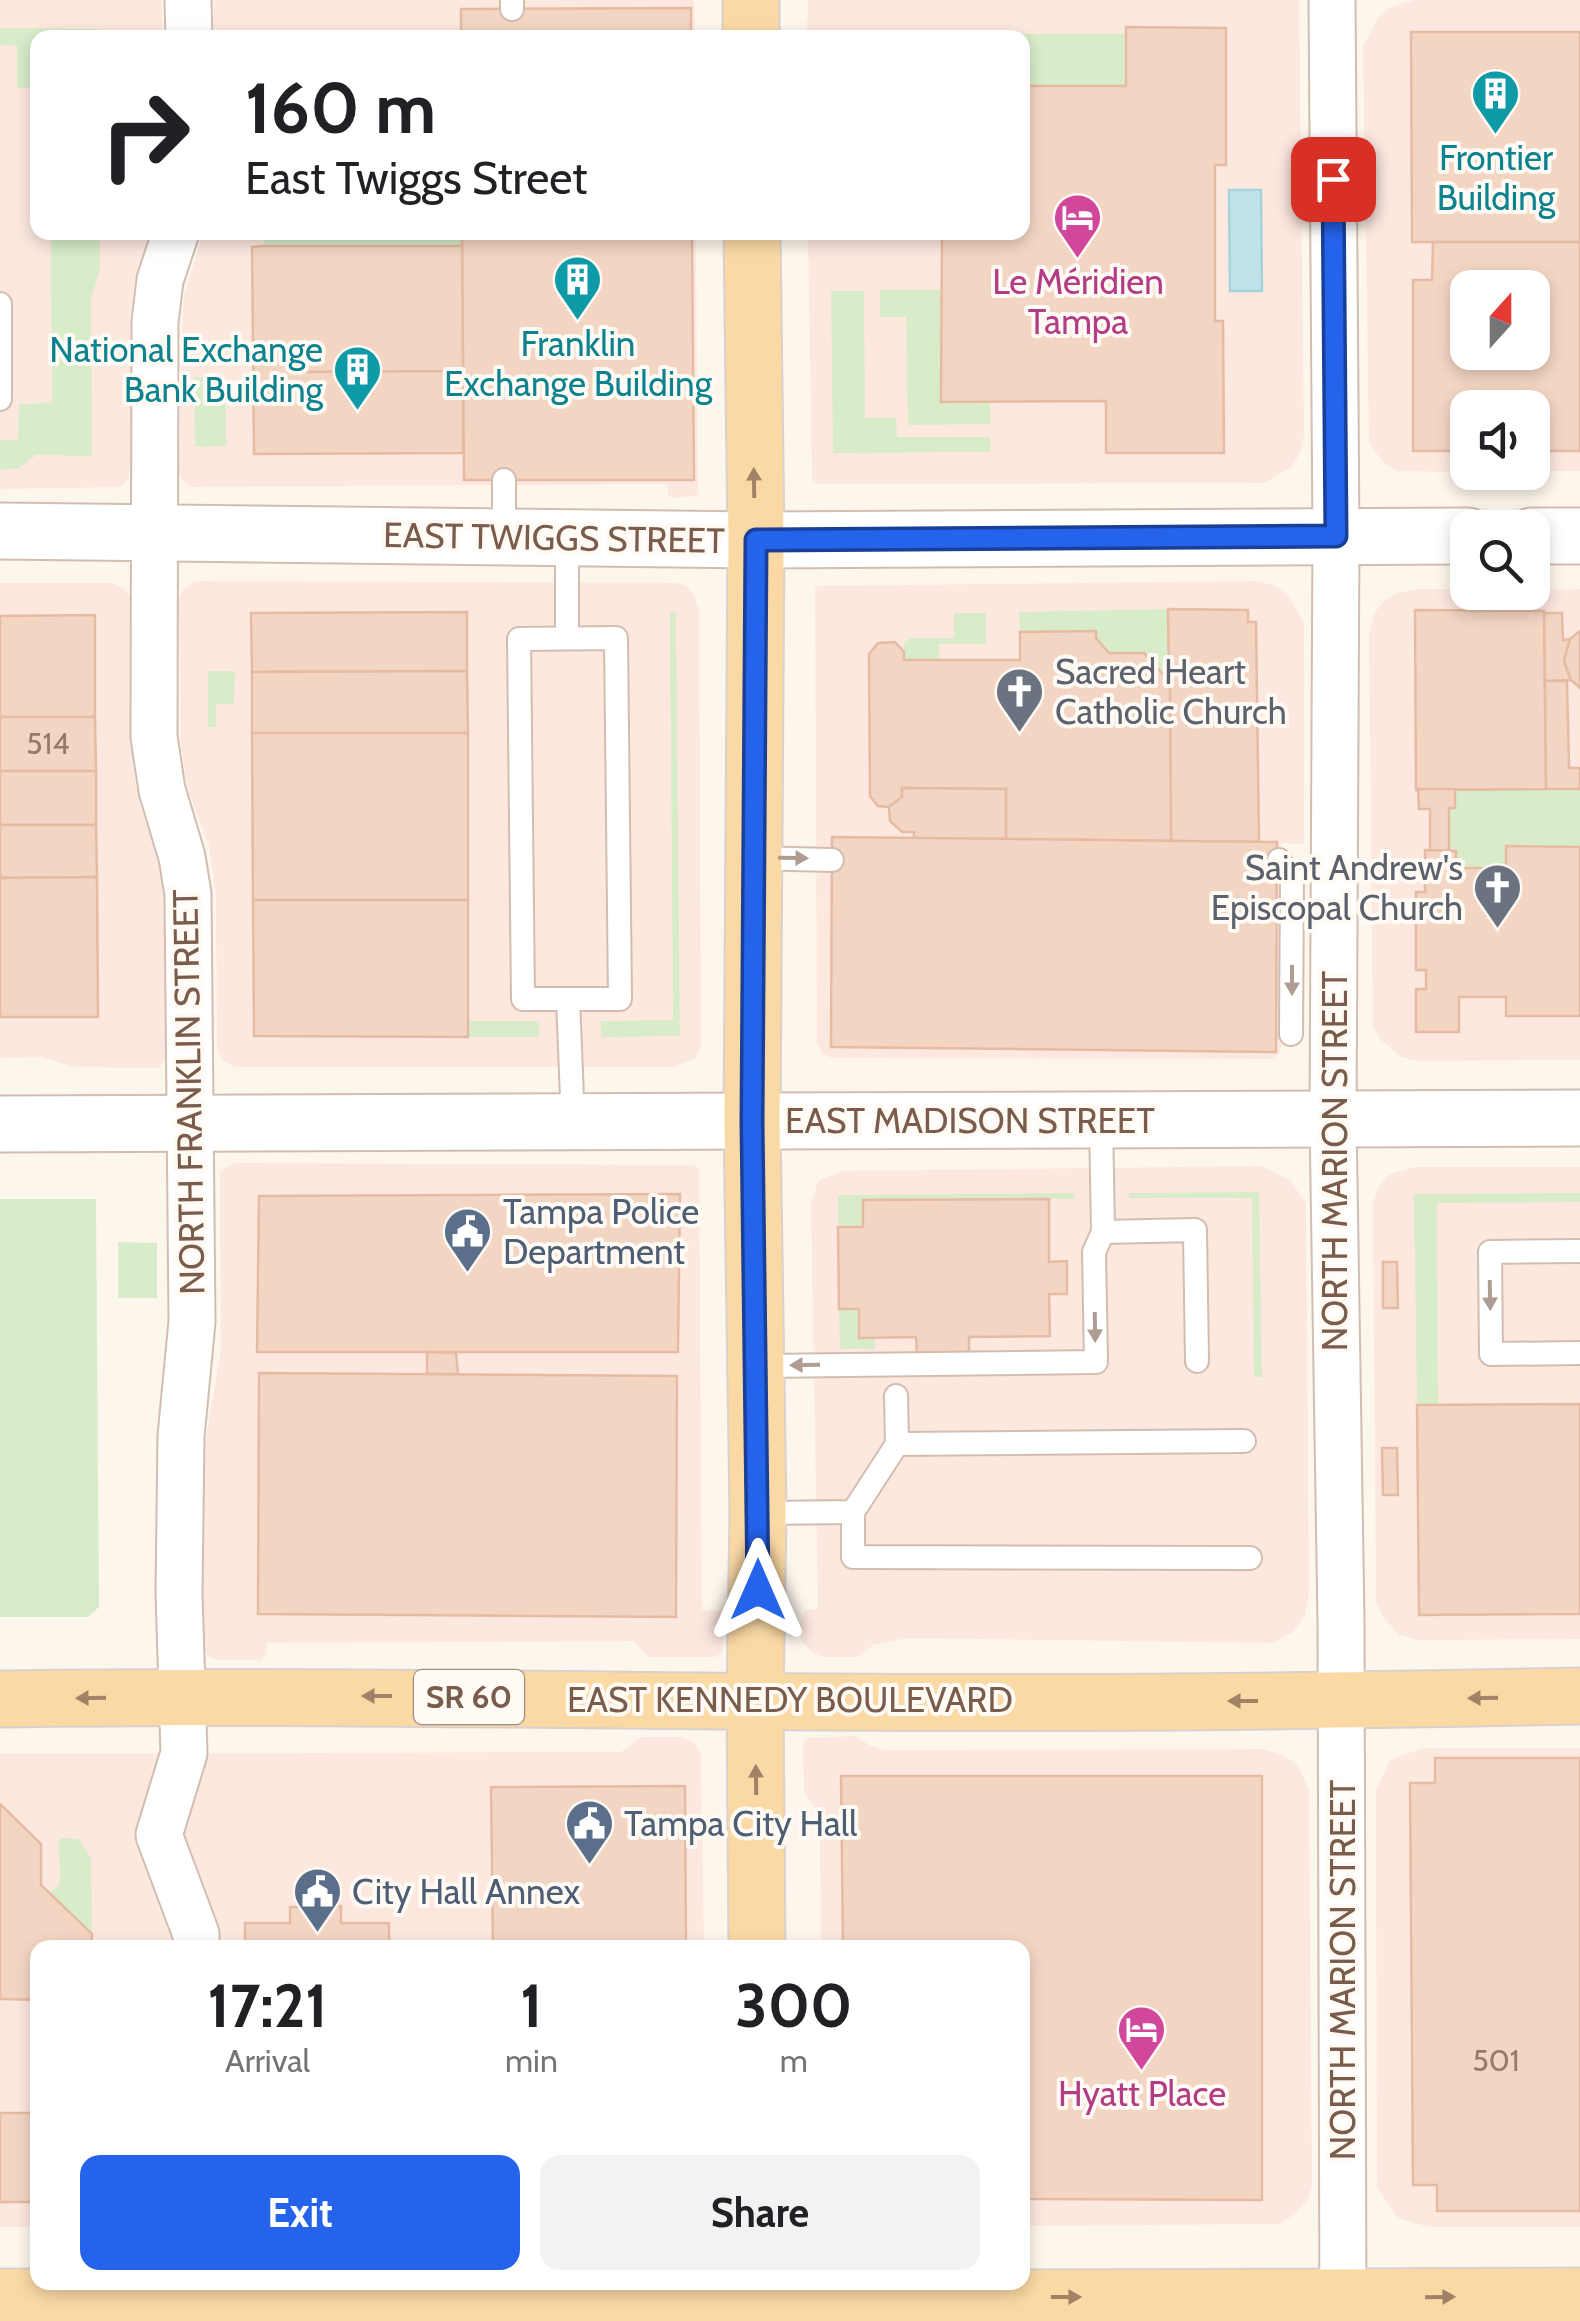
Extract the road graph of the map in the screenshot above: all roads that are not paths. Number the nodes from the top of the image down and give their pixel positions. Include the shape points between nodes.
1 (188, 0) edge
2 (751, 0) edge
3 (1332, 0) edge
4 (188, 30) edge
5 (751, 30) edge
6 (173, 240) edge
7 (752, 240) edge
8 (0, 304) edge
9 (0, 399) edge
10 (504, 480) dead end
11 (0, 530) edge
12 (155, 530) junction
13 (1336, 536) junction
14 (1450, 536) edge
15 (1550, 536) edge
16 (1580, 536) edge
17 (504, 537) junction
18 (567, 538) junction
19 (756, 540) junction
20 (568, 638) junction
21 (754, 858) junction
22 (832, 860) dead end
23 (1279, 860) dead end
24 (568, 999) junction
25 (1291, 1034) dead end
26 (1580, 1118) edge
27 (1101, 1120) junction
28 (1333, 1120) junction
29 (573, 1122) junction
30 (752, 1122) junction
31 (0, 1124) edge
32 (190, 1124) junction
33 (1103, 1232) junction
34 (1580, 1252) edge
35 (1580, 1353) edge
36 (1197, 1361) dead end
37 (756, 1366) junction
38 (896, 1396) dead end
39 (1244, 1442) dead end
40 (897, 1444) junction
41 (853, 1512) junction
42 (758, 1514) junction
43 (1250, 1558) dead end
44 (1580, 1696) edge
45 (182, 1697) junction
46 (0, 1699) edge
47 (755, 1700) junction
48 (1340, 1702) junction
49 (196, 1940) edge
50 (757, 1940) edge
51 (157, 2290) edge
52 (613, 2290) edge
53 (0, 2296) edge
54 (1580, 2296) edge
55 (759, 2301) edge
56 (1343, 2309) edge

1 - 4 street
2 - 5 main road
3 - 13 street, NORTH MARION STREET
6 - 12 street, NORTH FRANKLIN STREET via 155,322
19 -> 7 main road
8 - 9 lane
10 - 17 lane
11 - 12 street, EAST TWIGGS STREET
12 - 17 street, EAST TWIGGS STREET
12 - 32 street, NORTH FRANKLIN STREET via 154,737 188,894
13 - 14 street, EAST TWIGGS STREET
13 - 19 street, EAST TWIGGS STREET
13 - 28 street, NORTH MARION STREET
15 - 16 street
17 - 18 street, EAST TWIGGS STREET
18 - 19 street, EAST TWIGGS STREET
18 - 20 lane
19 - 21 main road
20 - 24 lane via 519,638 523,999
20 - 24 lane via 616,638 620,999
21 -> 22 lane
21 - 30 main road
23 -> 25 lane via 1292,879
24 - 29 lane
26 - 28 street, EAST MADISON STREET
27 - 28 street, EAST MADISON STREET
27 - 30 street, EAST MADISON STREET
27 - 33 lane
28 - 48 street, NORTH MARION STREET
29 - 30 street, EAST MADISON STREET
29 - 32 street, EAST MADISON STREET
30 - 37 main road
31 - 32 street, EAST MADISON STREET
32 - 45 street, NORTH FRANKLIN STREET
33 - 36 lane via 1195,1230
33 -> 37 lane via 1094,1252 1096,1362
34 -> 35 lane via 1490,1252 1491,1354
37 - 42 main road
38 - 40 lane
39 - 40 lane
40 - 41 lane
41 - 42 lane
41 - 43 lane via 853,1557
42 - 47 main road
44 -> 48 main road, EAST KENNEDY BOULEVARD
45 -> 46 main road, EAST KENNEDY BOULEVARD / SR 60
47 -> 45 main road, EAST KENNEDY BOULEVARD / SR 60
45 - 49 street, NORTH FRANKLIN STREET via 184,1753 159,1836
48 -> 47 main road, EAST KENNEDY BOULEVARD
50 -> 47 main road
48 - 56 street, NORTH MARION STREET
51 - 53 main road
52 - 55 main road
56 -> 54 main road
55 -> 56 main road

